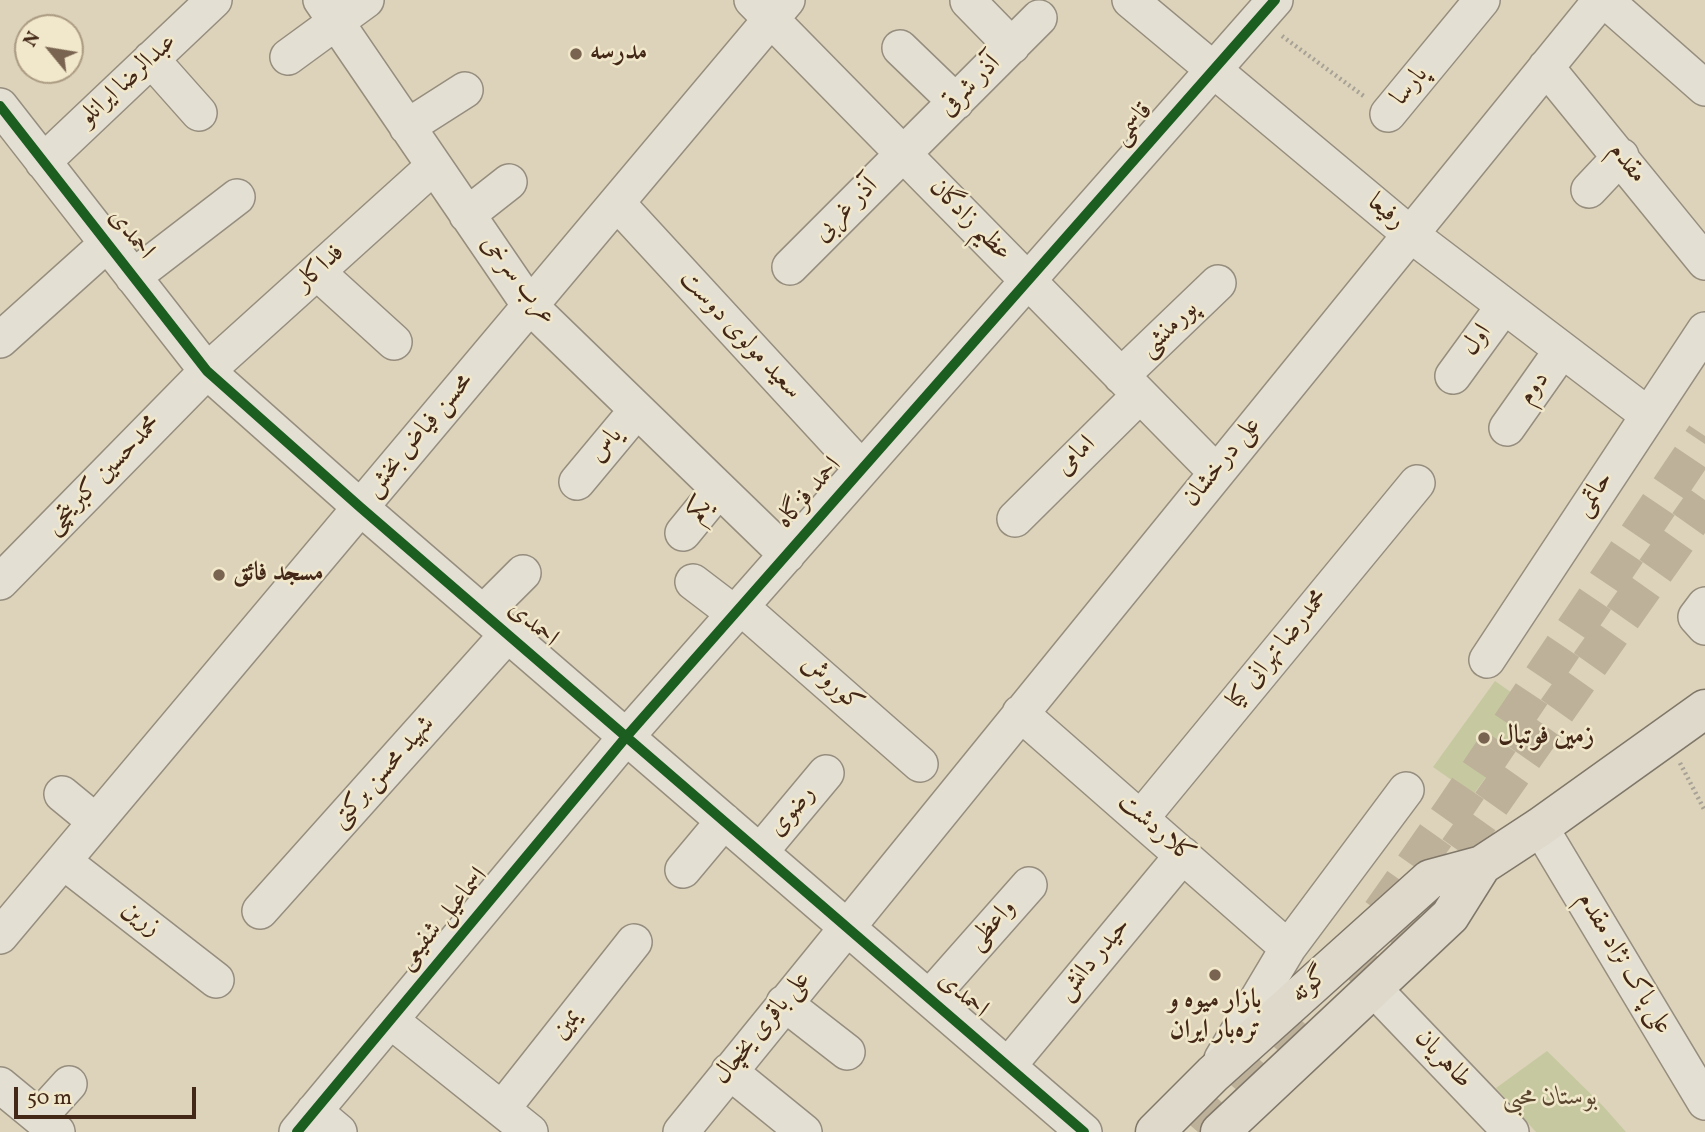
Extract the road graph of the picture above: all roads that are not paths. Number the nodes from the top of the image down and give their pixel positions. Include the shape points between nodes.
1 (214, 0) edge
2 (366, 0) edge
3 (1130, 0) edge
4 (1482, 0) edge
5 (1603, 0) edge
6 (968, 1) edge
7 (770, 7) edge
8 (1267, 9) edge
9 (328, 11) edge
10 (1039, 18) dead end
11 (1012, 46) junction
12 (901, 48) dead end
13 (288, 57) dead end
14 (152, 60) junction
15 (1546, 67) junction
16 (1214, 70) junction
17 (1705, 88) edge
18 (465, 90) dead end
19 (956, 102) junction
20 (0, 106) edge
21 (199, 113) dead end
22 (1388, 114) road end
23 (407, 127) junction
24 (903, 155) junction
25 (1621, 156) junction
26 (43, 162) junction
27 (434, 166) junction
28 (509, 182) dead end
29 (1589, 190) dead end
30 (237, 197) dead end
31 (617, 203) junction
32 (467, 215) junction
33 (1410, 234) junction
34 (108, 243) junction
35 (1705, 262) edge
36 (790, 267) dead end
37 (317, 272) junction
38 (134, 276) junction
39 (1028, 281) junction
40 (1218, 283) dead end
41 (530, 306) junction
42 (1504, 306) junction
43 (1705, 330) edge
44 (0, 340) edge
45 (394, 342) dead end
46 (1562, 350) junction
47 (207, 371) junction
48 (1453, 376) dead end
49 (1130, 386) junction
50 (637, 410) junction
51 (1648, 415) junction
52 (1507, 428) dead end
53 (862, 469) junction
54 (1216, 472) junction
55 (577, 482) dead end
56 (1417, 483) dead end
57 (719, 489) junction
58 (360, 507) junction
59 (1015, 519) dead end
60 (683, 533) dead end
61 (787, 555) junction
62 (523, 573) dead end
63 (0, 582) edge
64 (693, 582) dead end
65 (1705, 606) edge
66 (738, 610) junction
67 (495, 623) junction
68 (1705, 627) edge
69 (1487, 660) dead end
70 (1705, 709) edge
71 (1020, 713) junction
72 (626, 737) junction
73 (920, 764) dead end
74 (826, 773) dead end
75 (1406, 790) dead end
76 (62, 794) dead end
77 (1140, 818) junction
78 (724, 821) junction
79 (96, 822) junction
80 (1540, 827) junction
81 (760, 852) junction
82 (1183, 855) junction
83 (63, 861) junction
84 (1482, 865) junction
85 (682, 870) dead end
86 (1029, 885) dead end
87 (260, 911) dead end
88 (846, 926) junction
89 (0, 936) edge
90 (635, 942) dead end
91 (1288, 948) junction
92 (216, 980) dead end
93 (1373, 988) junction
94 (929, 998) junction
95 (784, 1003) junction
96 (390, 1020) junction
97 (847, 1052) dead end
98 (1008, 1066) junction
99 (729, 1071) junction
100 (1213, 1074) junction
101 (69, 1084) dead end
102 (0, 1085) edge
103 (1705, 1102) edge
104 (502, 1109) junction
105 (48, 1125) edge
106 (317, 1125) edge
107 (1489, 1125) edge
108 (698, 1126) edge
109 (530, 1132) edge
110 (804, 1132) edge
111 (1084, 1132) edge
112 (1155, 1132) edge
113 (1220, 1132) edge

1 - 14 street, عبدالرضا ایرانلو
2 - 9 street
3 - 16 street, رفیعا
4 - 22 street, پارسا
5 - 15 street, علی درخشان
5 - 17 street
6 - 11 street
7 - 24 street, عظیم زادگان
7 - 31 street, محسن فیاض بخش
8 - 16 street, قاسمی
9 - 13 street
9 - 23 street, عرب سرخی
10 - 11 street, آذر شرقی
11 - 19 street, آذر شرقی
12 - 19 street
14 - 21 street
14 - 26 street, عبدالرضا ایرانلو
15 - 25 street, مقدم
15 - 33 street, علی درخشان
16 - 33 street, رفیعا
16 - 39 street, قاسمی
18 - 23 street
19 - 24 street, آذر شرقی
20 - 26 street, احمدی
23 - 27 street, عرب سرخی
24 - 36 street, آذر غربی
24 - 39 street, عظیم زادگان
25 - 29 street
25 - 35 street, مقدم
26 - 34 street, احمدی
27 - 32 street, عرب سرخی
27 - 37 street, فداکار
28 - 32 street
30 - 38 street
31 - 41 street, محسن فیاض بخش
31 - 53 street, سعید مولوی دوست
32 - 41 street, عرب سرخی
33 - 42 street, رفیعا
33 - 54 street, علی درخشان
34 - 38 street, احمدی
34 - 44 street
37 - 45 street
37 - 47 street, فداکار
38 - 47 street, احمدی
39 - 49 street, عظیم زادگان
39 - 53 street, احمد فزگاه
40 - 49 street, پورمنشی
41 - 50 street, عرب سرخی
41 - 58 street, محسن فیاض بخش
42 - 46 street, رفیعا
42 - 48 street, اول
43 - 51 street, حاتمی
46 - 51 street, رفیعا
46 - 52 street, دوم
47 - 58 street, احمدی
47 - 63 street, محمدحسین کبریتچی
49 - 54 street, عظیم زادگان
49 - 59 street, امامی
50 - 55 street, یاس
50 - 57 street, عرب سرخی
51 - 69 street, حاتمی
53 - 61 street, احمد فزگاه
54 - 71 street, علی درخشان
56 - 77 street, محمدرضا تهرانی کیا
57 - 60 street, یکم
57 - 61 street, عرب سرخی
58 - 67 street, احمدی
58 - 79 street, محسن فیاض بخش
61 - 66 street, احمد فزگاه
62 - 67 street
64 - 66 street
65 - 68 street via 1696,617
66 - 72 street, احمد فزگاه
66 - 73 street, کوروش
67 - 72 street, احمدی
67 - 87 street, شهید محسن برکتی
70 - 80 main road, گوته
71 - 77 street, کلاردشت
71 - 88 street, علی درخشان
72 - 78 street, احمدی
72 - 96 street, اسماعیل شفیعی
74 - 81 street, رضوی
75 - 91 street
76 - 79 street
77 - 82 street, کلاردشت
78 - 81 street, احمدی
78 - 85 street
79 - 83 street, محسن فیاض بخش
80 - 84 main road, گوته
80 - 103 street, علی پاک نژاد مقدم
81 - 88 street, احمدی
82 - 91 street, کلاردشت
82 - 98 street, حیدر دانش
83 - 89 street, محسن فیاض بخش
83 - 92 street, زرین
84 - 93 main road, گوته via 1450,916
84 - 100 main road, گوته via 1430,879
86 - 94 street, واعظی
88 - 94 street, احمدی
88 - 95 street, علی باقری یخچال
90 - 104 street, یمین
91 - 100 street
93 - 107 street, طاهریان
93 - 113 main road, گوته
94 - 98 street, احمدی
95 - 97 street
95 - 99 street, علی باقری یخچال
96 - 104 street
96 - 106 street, اسماعیل شفیعی
98 - 111 street, احمدی
99 - 108 street, علی باقری یخچال
99 - 110 street
100 - 112 main road, گوته
101 - 105 street
102 - 105 street
104 - 109 street

